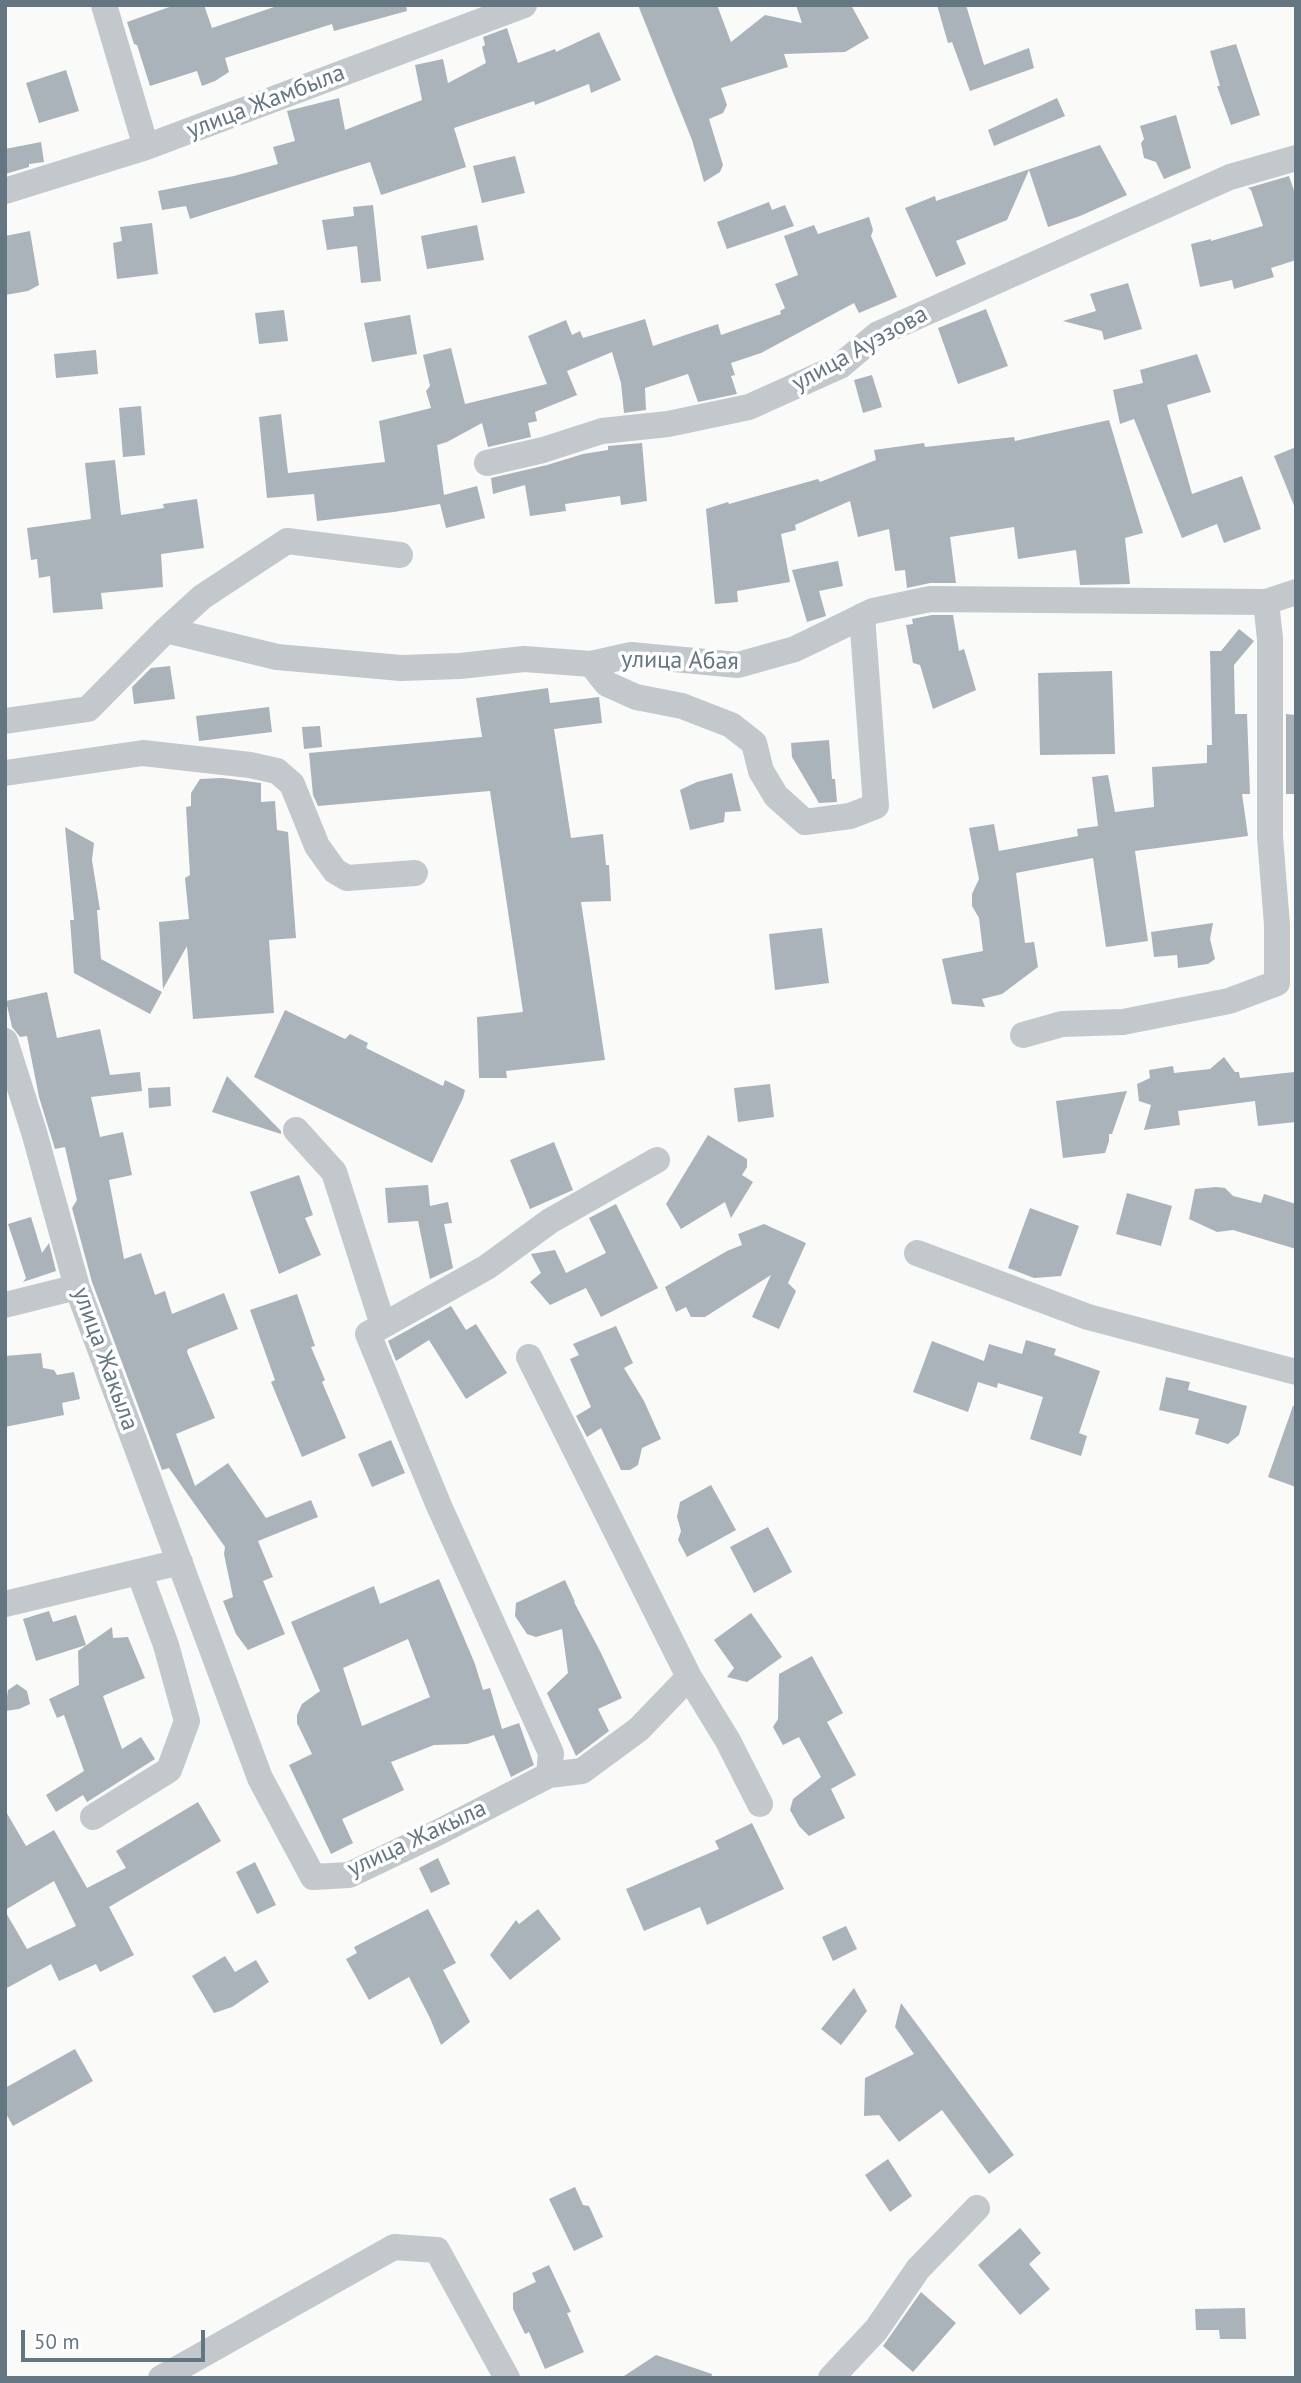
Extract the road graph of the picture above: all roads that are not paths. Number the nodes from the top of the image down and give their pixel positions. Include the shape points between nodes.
1 (104, 5) edge
2 (524, 5) edge
3 (146, 147) junction
4 (1296, 158) edge
5 (5, 191) edge
6 (487, 463) dead end
7 (400, 555) dead end
8 (1296, 592) edge
9 (1266, 602) junction
10 (862, 616) junction
11 (166, 630) junction
12 (591, 664) junction
13 (5, 721) edge
14 (5, 773) edge
15 (415, 873) dead end
16 (1285, 901) edge
17 (1023, 1035) dead end
18 (5, 1041) edge
19 (296, 1130) dead end
20 (657, 1160) dead end
21 (917, 1253) dead end
22 (77, 1287) junction
23 (5, 1306) edge
24 (383, 1325) junction
25 (529, 1357) dead end
26 (1296, 1372) edge
27 (180, 1562) junction
28 (139, 1572) junction
29 (5, 1604) edge
30 (689, 1677) junction
31 (549, 1775) junction
32 (760, 1804) dead end
33 (93, 1817) dead end
34 (977, 2208) dead end
35 (161, 2378) edge
36 (507, 2378) edge
37 (831, 2378) edge

1 - 3 street
2 - 3 street, улица Жамбыла
3 - 5 street, улица Жамбыла
4 - 6 street, улица Ауэзова via 1230,177 901,323 878,334 840,366 749,407 668,424 602,431
7 - 11 street via 287,541 202,597
8 - 9 street, улица Абая
9 - 10 street, улица Абая via 930,599
9 - 16 street via 1270,837
10 - 12 street, улица Абая via 795,649 738,665 631,655
10 - 12 street via 876,806 850,816 805,822 776,796 761,771 754,743 731,725 682,706 636,697 607,684
11 - 12 street, улица Абая via 278,657 401,668 524,659
11 - 13 street via 88,709
14 - 15 street via 143,753 277,771 292,784 317,846 335,870 347,878
16 - 17 street via 1277,983 1229,1001 1123,1022 1062,1024
18 - 22 street, улица Жакыла
19 - 24 street via 334,1172
20 - 24 street via 550,1221 487,1268
21 - 26 street via 1088,1317
22 - 23 street
22 - 27 street, улица Жакыла
24 - 31 street via 368,1334 439,1506 551,1753
25 - 30 street
27 - 28 street
27 - 31 street, улица Жакыла via 260,1778 313,1877 349,1875
28 - 29 street
28 - 33 street via 187,1721 169,1770
30 - 31 street via 639,1729 582,1771
30 - 32 street
34 - 37 street via 918,2269 876,2330
35 - 36 street via 394,2246 437,2250

